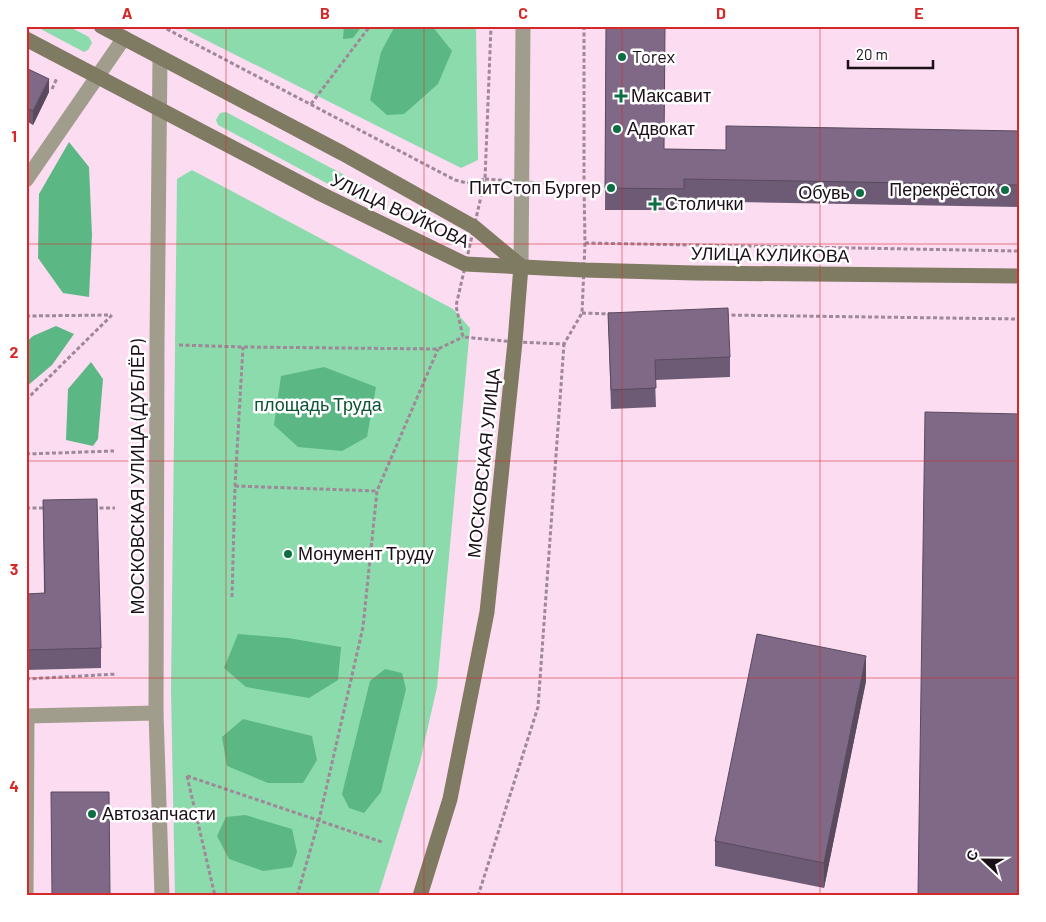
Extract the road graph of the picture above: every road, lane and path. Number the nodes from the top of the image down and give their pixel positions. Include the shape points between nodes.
1 (101, 26) edge
2 (161, 26) edge
3 (370, 26) edge
4 (491, 26) edge
5 (523, 26) edge
6 (584, 26) edge
7 (124, 38) junction
8 (26, 39) edge
9 (160, 58) junction
10 (98, 76) junction
11 (311, 104) junction
12 (160, 109) junction
13 (26, 180) edge
14 (584, 186) dead end
15 (585, 243) dead end
16 (1020, 252) edge
17 (521, 266) junction
18 (584, 270) junction
19 (1020, 276) edge
20 (582, 313) junction
21 (612, 314) edge
22 (721, 315) edge
23 (26, 316) edge
24 (1020, 319) edge
25 (463, 337) dead end
26 (515, 342) junction
27 (158, 344) junction
28 (564, 344) junction
29 (243, 347) junction
30 (438, 349) junction
31 (26, 400) edge
32 (114, 451) dead end
33 (26, 454) edge
34 (235, 486) junction
35 (377, 492) junction
36 (26, 508) edge
37 (56, 508) edge
38 (85, 508) edge
39 (115, 508) dead end
40 (232, 597) dead end
41 (117, 674) dead end
42 (26, 679) edge
43 (156, 713) junction
44 (26, 716) edge
45 (319, 820) junction
46 (382, 842) dead end
47 (26, 896) edge
48 (162, 896) edge
49 (214, 896) edge
50 (298, 896) edge
51 (420, 896) edge
52 (478, 896) edge

1 - 7 main road, УЛИЦА ВОЙКОВА
2 - 11 path
3 - 11 path
4 - 11 path via 485,179 467,183 455,180
5 - 17 street, МОСКОВСКАЯ УЛИЦА
6 - 14 path
7 - 9 main road, УЛИЦА ВОЙКОВА
7 - 10 street
8 - 10 main road, УЛИЦА ВОЙКОВА
9 - 12 street, МОСКОВСКАЯ УЛИЦА (ДУБЛЁР)
9 - 17 main road, УЛИЦА ВОЙКОВА via 342,153 474,227
10 - 12 main road, УЛИЦА ВОЙКОВА
10 - 13 street
12 - 17 main road, УЛИЦА ВОЙКОВА via 321,194 465,264
12 - 27 street, МОСКОВСКАЯ УЛИЦА (ДУБЛЁР)
15 - 16 path
17 - 18 main road, УЛИЦА КУЛИКОВА
17 - 26 main road, МОСКОВСКАЯ УЛИЦА
18 - 19 main road, УЛИЦА КУЛИКОВА
18 - 20 path
20 - 21 path
20 - 28 path
22 - 24 path
23 - 31 path via 112,315
25 - 30 path
26 - 28 path
26 - 51 main road, МОСКОВСКАЯ УЛИЦА via 487,612 450,799
27 - 29 path
27 - 43 street, МОСКОВСКАЯ УЛИЦА (ДУБЛЁР)
28 - 52 path via 538,708
29 - 30 path
29 - 34 path
30 - 35 path
32 - 33 path
34 - 35 path
34 - 40 path
35 - 45 path via 363,627
36 - 37 path
38 - 39 path
41 - 42 path
43 - 44 street
43 - 48 street, МОСКОВСКАЯ УЛИЦА (ДУБЛЁР)
44 - 47 street
45 - 46 path
45 - 49 path via 187,776
45 - 50 path

